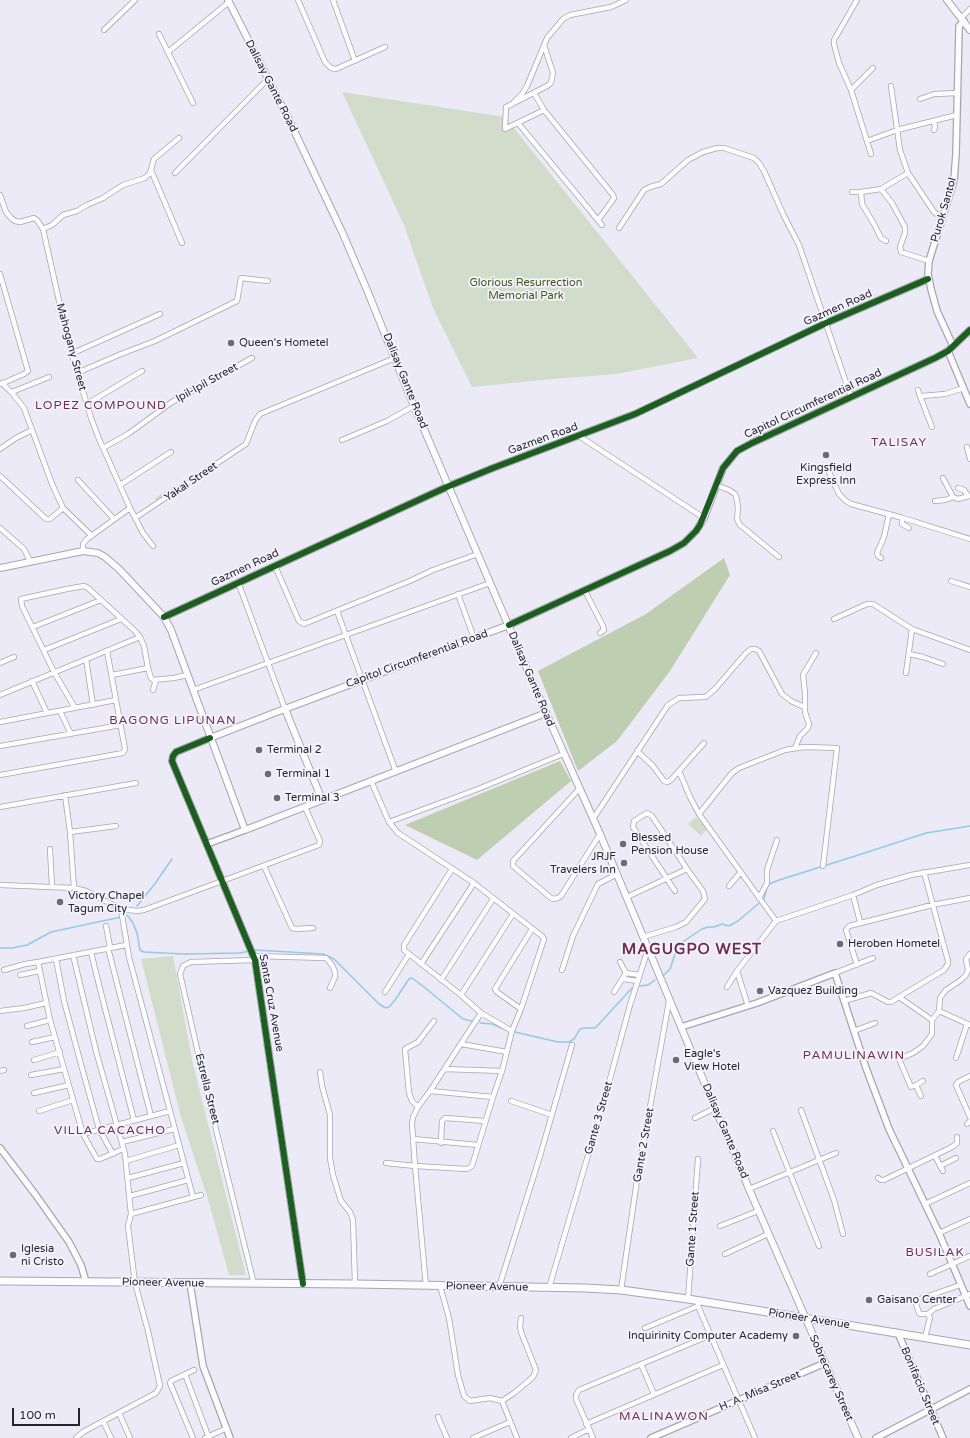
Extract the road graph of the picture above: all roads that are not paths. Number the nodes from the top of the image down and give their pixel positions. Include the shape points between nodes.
1 (135, 0) edge
2 (298, 0) edge
3 (333, 0) edge
4 (626, 0) edge
5 (857, 0) edge
6 (947, 0) edge
7 (228, 1) edge
8 (970, 9) edge
9 (962, 20) junction
10 (104, 30) dead end
11 (970, 30) edge
12 (159, 34) dead end
13 (544, 45) junction
14 (385, 47) dead end
15 (168, 52) junction
16 (355, 61) junction
17 (873, 68) dead end
18 (268, 78) junction
19 (891, 86) dead end
20 (850, 90) junction
21 (534, 93) junction
22 (958, 93) junction
23 (920, 99) dead end
24 (193, 103) dead end
25 (511, 105) junction
26 (544, 110) junction
27 (957, 115) junction
28 (934, 121) junction
29 (518, 123) junction
30 (897, 130) junction
31 (934, 130) dead end
32 (179, 138) dead end
33 (867, 141) junction
34 (871, 154) dead end
35 (151, 170) junction
36 (175, 173) dead end
37 (908, 173) junction
38 (881, 189) junction
39 (852, 192) dead end
40 (861, 192) junction
41 (0, 195) edge
42 (942, 218) junction
43 (598, 220) junction
44 (602, 226) dead end
45 (620, 228) dead end
46 (42, 229) junction
47 (886, 241) dead end
48 (182, 243) dead end
49 (929, 261) junction
50 (0, 274) edge
51 (928, 278) junction
52 (268, 281) dead end
53 (160, 314) dead end
54 (826, 323) junction
55 (970, 330) edge
56 (950, 348) junction
57 (72, 354) junction
58 (252, 358) dead end
59 (395, 358) junction
60 (142, 372) dead end
61 (77, 373) junction
62 (49, 377) dead end
63 (1, 384) edge
64 (964, 388) junction
65 (918, 390) dead end
66 (12, 392) junction
67 (920, 396) junction
68 (851, 397) junction
69 (87, 404) junction
70 (970, 404) edge
71 (414, 406) junction
72 (932, 427) dead end
73 (32, 430) junction
74 (579, 436) junction
75 (342, 440) dead end
76 (967, 447) edge
77 (103, 448) junction
78 (0, 449) edge
79 (171, 452) dead end
80 (970, 458) edge
81 (829, 472) dead end
82 (0, 476) edge
83 (943, 478) dead end
84 (78, 480) dead end
85 (120, 485) junction
86 (716, 485) junction
87 (449, 486) junction
88 (958, 488) dead end
89 (969, 496) edge
90 (953, 497) junction
91 (935, 501) dead end
92 (63, 508) junction
93 (130, 508) junction
94 (890, 514) junction
95 (135, 518) junction
96 (704, 518) junction
97 (903, 518) junction
98 (114, 519) junction
99 (0, 528) edge
100 (909, 528) dead end
101 (92, 536) junction
102 (970, 539) edge
103 (154, 546) dead end
104 (83, 551) junction
105 (478, 554) junction
106 (779, 557) dead end
107 (881, 558) dead end
108 (30, 561) junction
109 (274, 566) junction
110 (0, 568) edge
111 (950, 581) dead end
112 (238, 582) junction
113 (490, 583) junction
114 (970, 587) edge
115 (585, 591) junction
116 (458, 594) junction
117 (101, 600) junction
118 (337, 611) junction
119 (164, 617) junction
120 (121, 618) junction
121 (834, 619) dead end
122 (509, 625) junction
123 (33, 627) junction
124 (912, 629) junction
125 (600, 633) dead end
126 (346, 635) junction
127 (140, 637) junction
128 (474, 638) junction
129 (44, 650) junction
130 (970, 650) edge
131 (107, 651) junction
132 (816, 653) dead end
133 (909, 654) junction
134 (14, 657) dead end
135 (86, 659) junction
136 (0, 663) edge
137 (268, 663) junction
138 (943, 664) dead end
139 (148, 668) junction
140 (54, 672) junction
141 (906, 673) dead end
142 (112, 675) junction
143 (187, 675) junction
144 (156, 680) junction
145 (362, 680) junction
146 (32, 681) junction
147 (153, 690) dead end
148 (193, 690) junction
149 (0, 695) edge
150 (116, 700) junction
151 (93, 705) junction
152 (804, 707) junction
153 (75, 708) junction
154 (285, 709) junction
155 (60, 711) junction
156 (47, 713) junction
157 (546, 713) junction
158 (0, 722) edge
159 (121, 725) junction
160 (71, 734) junction
161 (210, 738) junction
162 (704, 743) dead end
163 (0, 746) edge
164 (795, 748) junction
165 (637, 751) junction
166 (564, 754) junction
167 (678, 771) junction
168 (396, 772) junction
169 (0, 775) edge
170 (371, 782) junction
171 (136, 783) dead end
172 (580, 788) junction
173 (65, 795) junction
174 (322, 800) junction
175 (0, 807) edge
176 (305, 807) junction
177 (699, 814) junction
178 (593, 819) junction
179 (389, 822) junction
180 (116, 826) dead end
181 (244, 830) junction
182 (70, 832) junction
183 (600, 834) junction
184 (777, 840) dead end
185 (207, 844) junction
186 (50, 848) dead end
187 (970, 865) edge
188 (264, 866) junction
189 (823, 866) dead end
190 (452, 869) junction
191 (686, 869) junction
192 (741, 872) junction
193 (924, 872) junction
194 (617, 874) junction
195 (667, 879) junction
196 (222, 880) junction
197 (474, 883) junction
198 (0, 885) edge
199 (52, 886) junction
200 (729, 886) dead end
201 (74, 888) junction
202 (675, 891) dead end
203 (853, 895) junction
204 (627, 897) junction
205 (760, 898) junction
206 (970, 898) edge
207 (493, 899) junction
208 (932, 905) junction
209 (121, 909) junction
210 (513, 914) junction
211 (776, 921) junction
212 (860, 922) junction
213 (106, 926) dead end
214 (313, 928) dead end
215 (532, 929) junction
216 (643, 937) junction
217 (126, 945) junction
218 (109, 948) junction
219 (648, 949) junction
220 (91, 952) junction
221 (409, 954) junction
222 (970, 954) edge
223 (73, 955) junction
224 (254, 958) junction
225 (873, 958) dead end
226 (56, 959) junction
227 (38, 962) junction
228 (620, 962) dead end
229 (421, 964) junction
230 (857, 965) junction
231 (4, 970) dead end
232 (562, 970) dead end
233 (39, 971) junction
234 (736, 971) junction
235 (626, 973) junction
236 (835, 973) junction
237 (20, 975) dead end
238 (639, 975) junction
239 (623, 979) junction
240 (441, 980) junction
241 (638, 981) junction
242 (727, 987) dead end
243 (330, 988) dead end
244 (385, 992) dead end
245 (614, 992) dead end
246 (461, 995) junction
247 (899, 997) junction
248 (669, 1001) junction
249 (844, 1001) junction
250 (46, 1003) junction
251 (748, 1006) junction
252 (521, 1009) junction
253 (0, 1011) edge
254 (939, 1011) junction
255 (481, 1013) junction
256 (50, 1020) junction
257 (932, 1020) junction
258 (434, 1021) dead end
259 (875, 1023) dead end
260 (969, 1025) edge
261 (28, 1026) dead end
262 (681, 1027) junction
263 (512, 1031) junction
264 (854, 1031) junction
265 (55, 1037) junction
266 (32, 1042) dead end
267 (462, 1044) junction
268 (572, 1045) dead end
269 (60, 1052) junction
270 (507, 1052) junction
271 (956, 1058) dead end
272 (34, 1060) dead end
273 (64, 1068) junction
274 (445, 1069) junction
275 (502, 1071) junction
276 (320, 1072) dead end
277 (30, 1075) dead end
278 (970, 1076) edge
279 (923, 1081) dead end
280 (69, 1085) junction
281 (916, 1085) junction
282 (430, 1091) junction
283 (34, 1093) dead end
284 (921, 1096) dead end
285 (493, 1097) junction
286 (73, 1100) junction
287 (511, 1101) dead end
288 (418, 1107) junction
289 (715, 1108) junction
290 (801, 1110) dead end
291 (40, 1111) dead end
292 (170, 1111) junction
293 (552, 1115) junction
294 (151, 1116) junction
295 (695, 1118) dead end
296 (970, 1118) edge
297 (134, 1120) junction
298 (485, 1121) junction
299 (116, 1125) junction
300 (100, 1129) junction
301 (174, 1129) junction
302 (774, 1130) dead end
303 (83, 1134) junction
304 (957, 1137) dead end
305 (413, 1139) junction
306 (122, 1142) junction
307 (441, 1143) junction
308 (179, 1145) junction
309 (478, 1145) junction
310 (0, 1148) edge
311 (123, 1149) junction
312 (836, 1153) dead end
313 (113, 1154) junction
314 (935, 1156) junction
315 (956, 1158) dead end
316 (698, 1159) dead end
317 (819, 1160) junction
318 (126, 1161) junction
319 (184, 1163) junction
320 (386, 1163) dead end
321 (415, 1166) junction
322 (940, 1166) junction
323 (908, 1170) junction
324 (943, 1171) dead end
325 (790, 1173) junction
326 (128, 1178) junction
327 (878, 1178) dead end
328 (188, 1180) junction
329 (970, 1182) edge
330 (749, 1190) junction
331 (201, 1195) dead end
332 (130, 1196) junction
333 (193, 1197) junction
334 (925, 1204) junction
335 (758, 1211) junction
336 (131, 1214) junction
337 (970, 1219) edge
338 (720, 1226) dead end
339 (939, 1233) junction
340 (768, 1234) junction
341 (843, 1234) dead end
342 (819, 1246) dead end
343 (725, 1254) dead end
344 (970, 1256) edge
345 (951, 1264) junction
346 (930, 1274) dead end
347 (0, 1281) edge
348 (86, 1282) junction
349 (135, 1283) junction
350 (190, 1283) junction
351 (254, 1284) junction
352 (303, 1284) junction
353 (355, 1284) junction
354 (960, 1285) junction
355 (426, 1286) junction
356 (440, 1286) junction
357 (498, 1287) junction
358 (549, 1288) junction
359 (621, 1290) junction
360 (968, 1295) edge
361 (688, 1299) junction
362 (699, 1304) junction
363 (970, 1306) edge
364 (928, 1314) junction
365 (521, 1318) dead end
366 (805, 1319) junction
367 (645, 1328) dead end
368 (898, 1333) junction
369 (710, 1335) junction
370 (924, 1337) junction
371 (970, 1345) edge
372 (824, 1363) junction
373 (641, 1364) junction
374 (722, 1365) junction
375 (194, 1370) dead end
376 (185, 1374) junction
377 (970, 1388) edge
378 (654, 1394) junction
379 (738, 1400) junction
380 (502, 1401) junction
381 (930, 1409) junction
382 (119, 1413) junction
383 (438, 1417) dead end
384 (103, 1421) junction
385 (510, 1422) junction
386 (586, 1424) junction
387 (227, 1428) junction
388 (589, 1429) junction
389 (753, 1437) edge
390 (76, 1438) edge
391 (111, 1438) edge
392 (130, 1438) edge
393 (193, 1438) edge
394 (208, 1438) edge
395 (230, 1438) edge
396 (447, 1438) edge
397 (473, 1438) edge
398 (516, 1438) edge
399 (571, 1438) edge
400 (593, 1438) edge
401 (651, 1438) edge
402 (858, 1438) edge
403 (876, 1438) edge
404 (943, 1438) edge

1 - 10 street
2 - 16 street via 328,66 336,69
3 - 16 street
4 - 13 street via 605,9 570,15 554,28
5 - 20 street via 834,40 839,63
6 - 9 main road
7 - 15 street
7 - 18 main road, Dalisay Gante Road
8 - 9 street
9 - 11 main road
9 - 22 street, Purok Santol via 959,29
12 - 15 street
13 - 21 street via 553,79 548,86
13 - 25 street via 522,94
14 - 16 street
15 - 24 street
17 - 20 street
18 - 36 street
18 - 59 main road, Dalisay Gante Road via 343,234
19 - 30 street
20 - 33 street
21 - 25 street
21 - 26 street
22 - 23 street via 934,94
22 - 27 street, Purok Santol
25 - 29 street via 506,107 505,129
26 - 29 street
26 - 43 street via 613,195 614,198
27 - 28 street
27 - 42 street, Purok Santol via 954,180
28 - 30 street
28 - 31 street
29 - 43 street
30 - 33 street
30 - 37 street via 900,150
32 - 35 street via 154,159
33 - 34 street
35 - 46 street via 145,178 123,185 103,198 63,215 52,225
35 - 48 street
37 - 38 street
37 - 42 street via 934,212
38 - 40 street
38 - 49 street via 905,227 901,252
39 - 40 street
40 - 47 street via 862,204 879,236
41 - 46 street via 11,218 20,222 34,218
42 - 49 street, Purok Santol
43 - 44 street
45 - 54 street via 644,190 661,184 688,160 703,152 724,148 754,158 764,171 799,245
46 - 57 street, Mahogany Street
49 - 51 street, Purok Santol
50 - 63 street via 28,371
51 - 54 street, Gazmen Road
51 - 56 street, Purok Santol
52 - 61 street via 241,278 237,301 155,341
53 - 57 street
54 - 68 street
54 - 74 street, Gazmen Road via 635,414
55 - 56 main road, Capitol Circumferential Road
56 - 64 street, Purok Santol
56 - 68 main road, Capitol Circumferential Road via 929,361
57 - 61 street, Mahogany Street
58 - 77 street, Ipil-Ipil Street via 172,402 132,432
59 - 71 main road, Dalisay Gante Road
59 - 95 street, Yakal Street via 260,414 246,444
60 - 69 street
61 - 69 street, Mahogany Street
62 - 66 street
63 - 66 street
64 - 67 street via 945,394
64 - 70 street, Purok Santol
65 - 67 street
66 - 73 street via 24,408
67 - 72 street
68 - 86 main road, Capitol Circumferential Road via 737,451 723,468
69 - 77 street, Mahogany Street
71 - 75 street via 387,421
71 - 87 main road, Dalisay Gante Road
73 - 78 street
73 - 92 street
74 - 87 street, Gazmen Road
74 - 96 street
76 - 80 street
77 - 85 street, Mahogany Street
79 - 85 street
81 - 94 street via 839,494 846,501
82 - 92 street via 46,520
83 - 90 street
84 - 98 street
85 - 93 street, Mahogany Street
86 - 96 main road, Capitol Circumferential Road
86 - 106 street via 734,494 740,525
87 - 105 main road, Dalisay Gante Road
87 - 109 street, Gazmen Road
88 - 89 street
89 - 90 street via 958,499
90 - 91 street
92 - 101 street
93 - 95 street, Mahogany Street
93 - 98 street
94 - 97 street
94 - 107 street via 877,553
95 - 103 street, Mahogany Street
96 - 115 main road, Capitol Circumferential Road via 691,537 678,547
97 - 100 street via 902,524
97 - 102 street
98 - 101 street
99 - 108 street via 24,549
101 - 104 street via 85,541
104 - 108 main road
104 - 119 main road via 98,553 113,563
105 - 113 main road, Dalisay Gante Road
105 - 118 street
108 - 110 main road
109 - 112 street, Gazmen Road
109 - 118 street via 300,623 304,624
111 - 114 street
112 - 119 street, Gazmen Road
112 - 137 street
113 - 116 street
113 - 122 main road, Dalisay Gante Road
115 - 122 main road, Capitol Circumferential Road
115 - 125 street via 603,626 604,630
116 - 126 street
116 - 128 street
117 - 120 street
117 - 123 street
117 - 123 street via 84,586 22,598 20,603
118 - 126 street
119 - 143 main road
120 - 127 street
120 - 129 street
121 - 124 street via 867,604 873,604
122 - 128 main road, Capitol Circumferential Road
122 - 157 main road, Dalisay Gante Road
123 - 129 street
124 - 130 street
124 - 133 street
126 - 137 street
126 - 145 street
127 - 131 street
127 - 139 street
128 - 145 main road, Capitol Circumferential Road
129 - 140 street
131 - 135 street
131 - 142 street
132 - 152 street via 803,675
133 - 138 street
133 - 141 street
134 - 136 street
135 - 140 street
135 - 151 street
137 - 148 street
137 - 154 street
139 - 142 street
139 - 144 street via 151,678
140 - 146 street
140 - 153 street
142 - 150 street
143 - 144 street
143 - 148 main road
144 - 147 street
145 - 154 main road, Capitol Circumferential Road
145 - 168 street
146 - 149 street
146 - 156 street
148 - 161 main road
150 - 151 street
150 - 159 street
151 - 153 street
152 - 164 street via 809,724
152 - 165 street via 782,694 759,651 751,649 707,696 679,698 672,702
153 - 155 street
154 - 161 main road, Capitol Circumferential Road
154 - 174 main road
155 - 156 street
155 - 160 street
156 - 158 street
157 - 166 main road, Dalisay Gante Road
157 - 168 main road
159 - 160 street
159 - 169 street via 125,749 123,753
160 - 163 street
161 - 181 main road
161 - 185 street, Santa Cruz Avenue via 176,752 172,758
162 - 167 street
164 - 177 street via 739,768 732,773
164 - 189 street via 837,748
165 - 167 street via 664,781 671,780
165 - 178 street
166 - 172 main road, Dalisay Gante Road
166 - 179 street
167 - 177 street
168 - 170 main road
170 - 174 main road
170 - 179 street
171 - 173 street
172 - 178 main road, Dalisay Gante Road
172 - 183 street via 513,861 513,866 550,898 558,898
173 - 175 street
173 - 182 street
174 - 176 main road
176 - 181 main road
176 - 188 street via 320,840 319,845
177 - 192 street
178 - 183 main road, Dalisay Gante Road
179 - 190 street via 398,833
180 - 182 street
181 - 185 street
182 - 201 street
183 - 194 main road, Dalisay Gante Road
184 - 205 street via 767,870 767,883
185 - 196 street, Santa Cruz Avenue
186 - 199 street
187 - 193 street
188 - 196 street
188 - 214 street via 292,928
190 - 197 street
190 - 221 street via 404,945 404,950
191 - 195 street
191 - 195 street via 652,816 647,813 632,824
191 - 216 street via 703,891 705,899 686,922
192 - 200 street
192 - 205 street
193 - 203 street via 877,885
193 - 208 street
194 - 204 main road, Dalisay Gante Road
194 - 232 street via 598,884 572,936
195 - 202 street
195 - 204 street
196 - 209 street via 154,908 137,911
196 - 224 street, Santa Cruz Avenue
197 - 207 street
197 - 229 street
198 - 199 street
199 - 201 street
201 - 209 street via 86,891
203 - 211 street
203 - 212 street
204 - 216 main road, Dalisay Gante Road
205 - 211 street
206 - 208 street
207 - 210 street
207 - 240 street
208 - 212 street
208 - 247 street via 948,964 944,970
209 - 217 street
210 - 215 street
210 - 246 street
211 - 234 street
212 - 230 street via 851,924 846,930
213 - 218 street
215 - 252 street via 544,939
215 - 252 street via 495,989
216 - 219 main road, Dalisay Gante Road
217 - 218 street
217 - 292 street
218 - 220 street
218 - 294 street
219 - 238 street, Gante 3 Street
219 - 248 main road, Dalisay Gante Road
220 - 223 street
220 - 297 street
221 - 229 street
221 - 244 street
222 - 254 street via 966,961 968,970 961,980 946,990 940,998
223 - 226 street
223 - 299 street
224 - 243 street, Estrella Street via 326,958 335,972
224 - 351 street, Estrella Street via 191,962 183,966 180,974
224 - 352 street, Santa Cruz Avenue
225 - 230 street
226 - 227 street
226 - 300 street via 64,1001
227 - 231 street
227 - 233 street
228 - 235 street
229 - 240 street
230 - 236 street
233 - 237 street
233 - 250 street
234 - 242 street
234 - 251 street
235 - 238 street
235 - 239 street
236 - 249 street
236 - 251 street
238 - 241 street, Gante 3 Street
239 - 241 street
239 - 245 street
240 - 246 street
241 - 358 street, Gante 3 Street
246 - 255 street
247 - 249 street via 888,1002 868,993
247 - 257 street
248 - 262 main road, Dalisay Gante Road
248 - 359 street, Gante 2 Street via 637,1180
249 - 264 street
250 - 253 street
250 - 256 street
251 - 262 street
252 - 263 street
254 - 257 street
254 - 260 street
255 - 263 street
255 - 267 street
256 - 261 street
256 - 265 street
257 - 281 street via 932,1034 923,1046 899,1059 911,1087
258 - 288 street via 418,1042 405,1048 409,1093
259 - 264 street
260 - 271 street
262 - 289 main road, Dalisay Gante Road
263 - 270 street
264 - 323 street via 878,1101
265 - 266 street
265 - 269 street
267 - 270 street
267 - 274 street
268 - 293 street
269 - 272 street
269 - 273 street
270 - 275 street
273 - 277 street
273 - 280 street
274 - 275 street
274 - 282 street
275 - 285 street
276 - 353 street via 330,1115 330,1158 333,1175 341,1201 353,1220
278 - 296 street via 956,1085
279 - 281 street
280 - 283 street
280 - 286 street
281 - 284 street
282 - 285 street
282 - 288 street
285 - 298 street
286 - 291 street
286 - 303 street
287 - 293 street
288 - 305 street via 413,1117
289 - 295 street
289 - 330 main road, Dalisay Gante Road
290 - 317 street
292 - 294 street
292 - 301 street
293 - 357 street
294 - 297 street
297 - 299 street
298 - 307 street via 445,1118 442,1121
298 - 309 street
299 - 300 street
299 - 306 street
300 - 303 street
300 - 313 street
301 - 306 street
301 - 308 street
302 - 325 street
303 - 313 street via 97,1159
304 - 314 street via 956,1145
305 - 307 street
305 - 321 street
306 - 311 street
307 - 309 street
308 - 318 street
308 - 319 street
309 - 321 street via 472,1166 468,1169
310 - 348 street via 69,1242
311 - 313 street
311 - 318 street
312 - 317 street
314 - 322 street
314 - 323 street
315 - 322 street
316 - 361 street, Gante 1 Street
317 - 325 street
317 - 341 street
318 - 326 street
319 - 326 street
319 - 328 street
320 - 321 street
321 - 355 street
322 - 324 street
323 - 327 street via 884,1180
323 - 334 street
325 - 330 street
325 - 342 street
326 - 332 street
328 - 332 street
328 - 333 street
329 - 334 street
330 - 335 main road, Dalisay Gante Road
331 - 333 street
332 - 336 street
333 - 336 street
334 - 339 street
335 - 338 street
335 - 340 main road, Dalisay Gante Road
336 - 349 street via 128,1226
337 - 339 street
339 - 345 street
340 - 343 street
340 - 366 main road, Dalisay Gante Road
344 - 345 street
345 - 346 street
345 - 354 street
347 - 348 highway, Pioneer Avenue
348 - 349 highway, Pioneer Avenue
349 - 350 highway, Pioneer Avenue
349 - 382 street via 160,1386 156,1393
350 - 351 highway, Pioneer Avenue
350 - 387 street via 203,1366
351 - 352 highway, Pioneer Avenue
352 - 353 highway, Pioneer Avenue
353 - 355 highway, Pioneer Avenue
354 - 360 street
354 - 364 street via 917,1300 919,1312
355 - 356 highway, Pioneer Avenue
356 - 357 highway, Pioneer Avenue
356 - 380 street via 464,1396 470,1401 490,1398
357 - 358 highway, Pioneer Avenue
358 - 359 highway, Pioneer Avenue
359 - 361 highway, Pioneer Avenue
360 - 363 street
360 - 364 street
361 - 362 highway, Pioneer Avenue
362 - 366 highway, Pioneer Avenue
362 - 367 street
362 - 369 street
364 - 370 street via 930,1316
365 - 380 street via 521,1332 536,1370 525,1384
366 - 368 highway, Pioneer Avenue
366 - 372 main road, Sobrecarey Street
368 - 370 highway, Pioneer Avenue
368 - 381 street, Bonifacio Street
369 - 373 street
369 - 374 street
370 - 371 highway, Pioneer Avenue
372 - 379 street, H. A. Misa Street
372 - 402 main road, Sobrecarey Street
373 - 378 street
373 - 386 street via 577,1392 576,1399
374 - 378 street
374 - 379 street
375 - 376 street
376 - 393 street via 170,1383
376 - 394 street
377 - 381 street
378 - 386 street
379 - 389 street
379 - 401 street, H. A. Misa Street
380 - 385 street
381 - 403 street
381 - 404 street, Bonifacio Street
382 - 384 street
382 - 392 street
383 - 396 street
384 - 390 street
384 - 391 street
385 - 397 street
385 - 398 street
386 - 388 street
387 - 394 street
387 - 395 street
388 - 399 street
388 - 400 street

